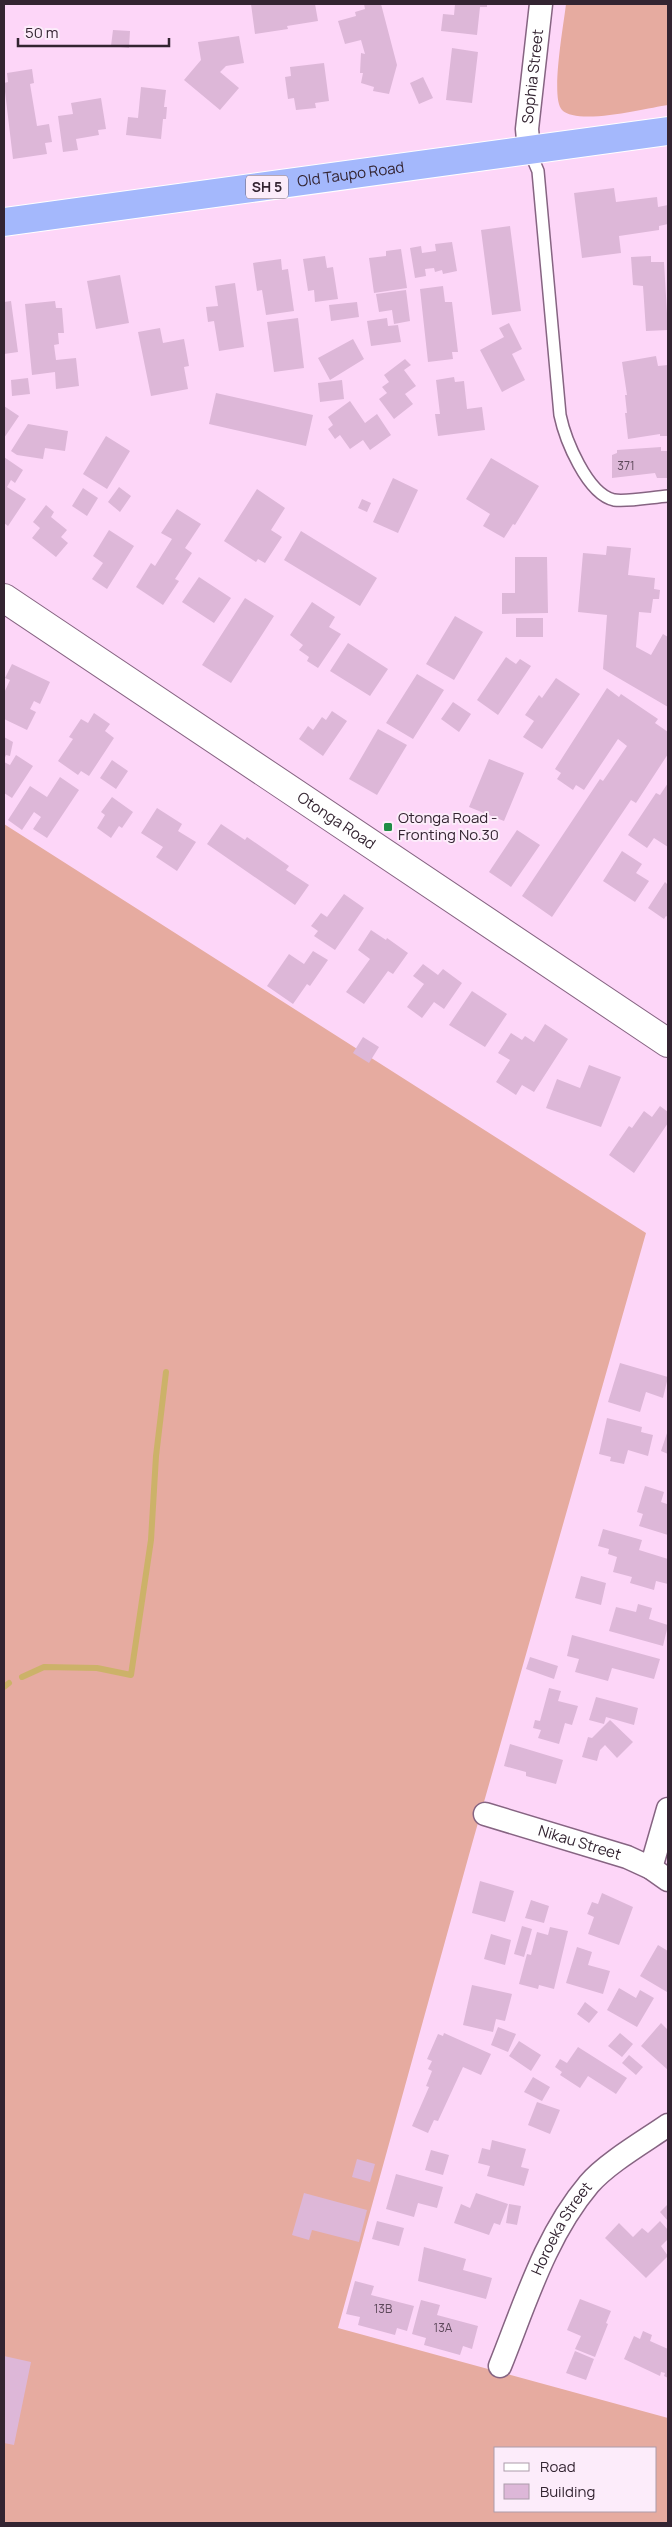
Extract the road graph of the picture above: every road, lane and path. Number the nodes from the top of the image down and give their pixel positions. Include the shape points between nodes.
1 (541, 4) edge
2 (668, 131) edge
3 (529, 150) junction
4 (4, 222) edge
5 (668, 496) edge
6 (4, 598) edge
7 (668, 1043) edge
8 (668, 1809) edge
9 (486, 1814) dead end
10 (660, 1874) edge
11 (668, 2125) edge
12 (500, 2366) dead end

1 - 3 street, Sophia Street via 527,129
2 - 3 highway, Old Taupo Road / SH 5
3 - 4 highway, Old Taupo Road / SH 5
3 - 5 lane via 538,171 564,434 585,475 601,493 614,500
6 - 7 street, Otonga Road
8 - 10 street
9 - 10 street, Nikau Street via 626,1857
11 - 12 street, Horoeka Street via 590,2183 567,2215 545,2255

